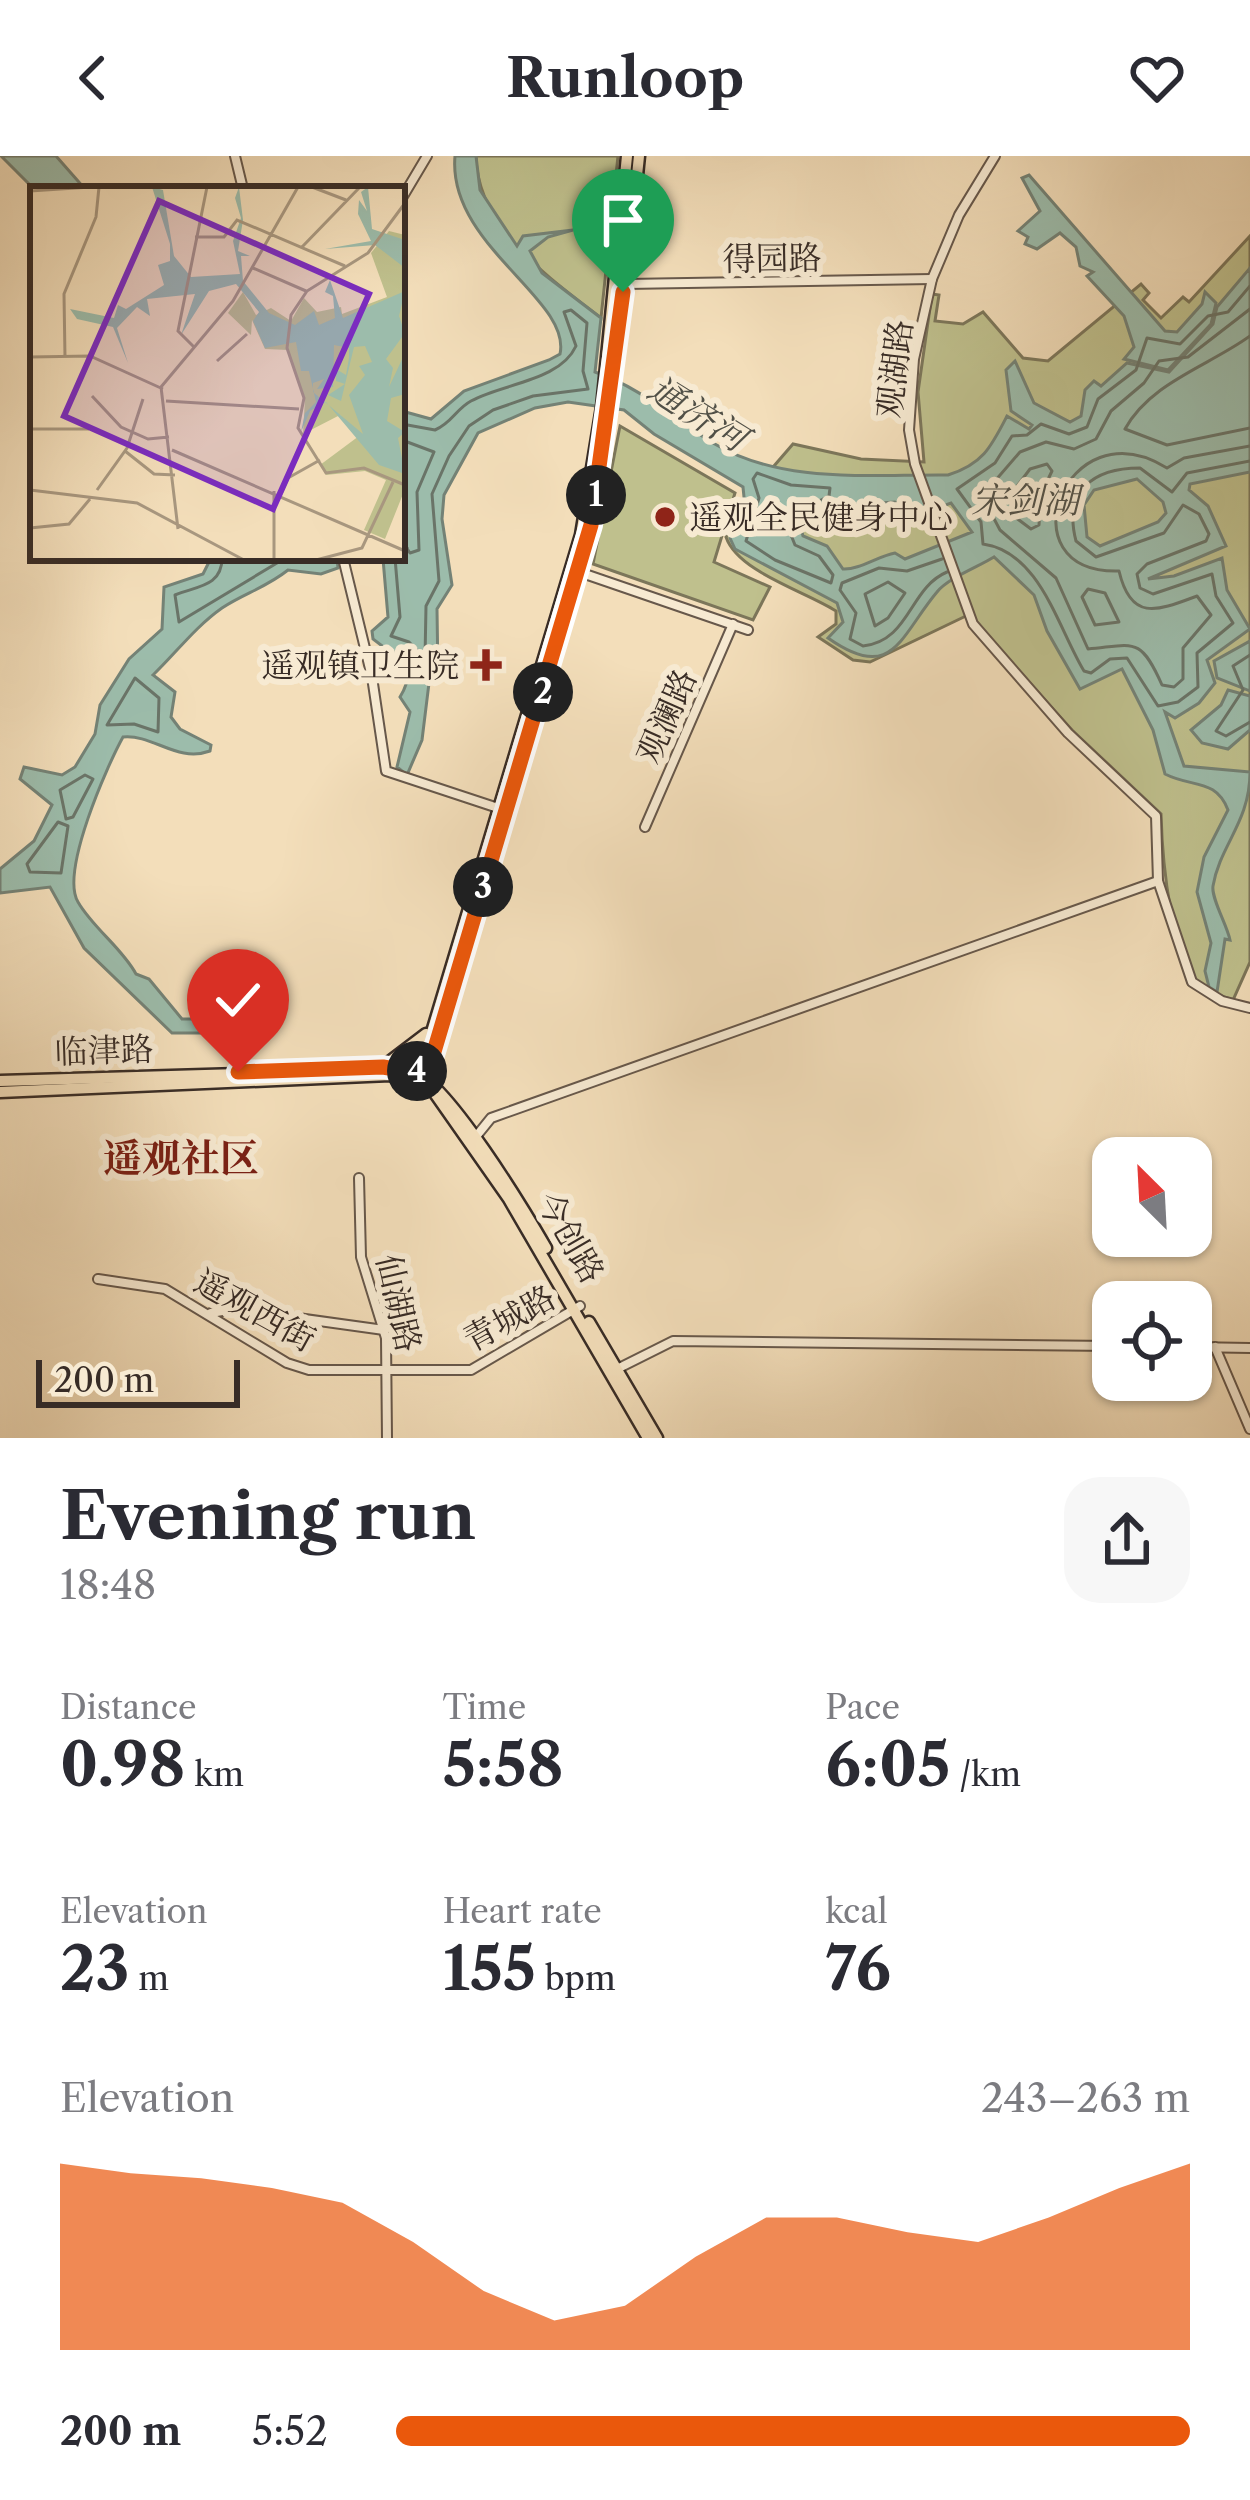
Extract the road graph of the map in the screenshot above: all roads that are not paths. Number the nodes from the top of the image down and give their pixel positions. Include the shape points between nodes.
1 (235, 156) edge
2 (427, 156) edge
3 (627, 156) edge
4 (639, 156) edge
5 (995, 156) edge
6 (242, 186) edge
7 (405, 193) edge
8 (932, 279) junction
9 (619, 284) junction
10 (606, 408) junction
11 (344, 561) edge
12 (579, 572) junction
13 (733, 624) junction
14 (748, 630) dead end
15 (498, 808) junction
16 (645, 827) dead end
17 (1158, 881) junction
18 (1250, 1008) edge
19 (433, 1020) junction
20 (382, 1067) junction
21 (421, 1075) junction
22 (0, 1082) edge
23 (0, 1093) edge
24 (474, 1139) junction
25 (359, 1178) dead end
26 (98, 1280) dead end
27 (577, 1308) junction
28 (209, 1313) junction
29 (384, 1330) junction
30 (1092, 1346) edge
31 (1215, 1347) joint
32 (1250, 1348) edge
33 (617, 1369) junction
34 (390, 1373) junction
35 (1250, 1430) edge
36 (387, 1438) edge
37 (652, 1438) edge

1 - 6 street
2 - 7 street
3 - 9 main road
4 - 9 main road
5 - 8 street, 观湖路 via 958,215
8 - 9 street, 得园路
8 - 17 street, 观湖路 via 909,430 956,586 973,624 1068,733 1151,808
9 - 10 main road
10 - 12 main road
10 - 15 main road via 581,535
11 - 15 street via 383,764 396,778
12 - 13 street
12 - 21 main road
13 - 14 street
13 - 16 street, 观澜路
15 - 19 main road
17 - 18 street, 观湖路 via 1192,982
17 - 24 street via 491,1118
19 - 20 main road via 411,1050
19 - 21 main road
20 - 21 main road, 临津路
20 - 22 main road, 临津路
21 - 23 main road, 临津路
21 - 24 main road, 今创路
21 - 27 main road, 今创路
24 - 27 main road, 今创路 via 512,1187
25 - 29 street, 仙湖路 via 361,1257
26 - 28 street, 遥观西街 via 165,1289
27 - 33 main road, 今创路
27 - 34 street, 青城路 via 471,1370
27 - 37 main road, 今创路
28 - 29 street via 233,1309
28 - 34 street, 遥观西街 via 287,1363
29 - 34 street, 仙湖路
30 - 33 street via 673,1341
31 - 32 street
31 - 35 street
33 - 37 main road, 今创路
34 - 36 street, 仙湖路

